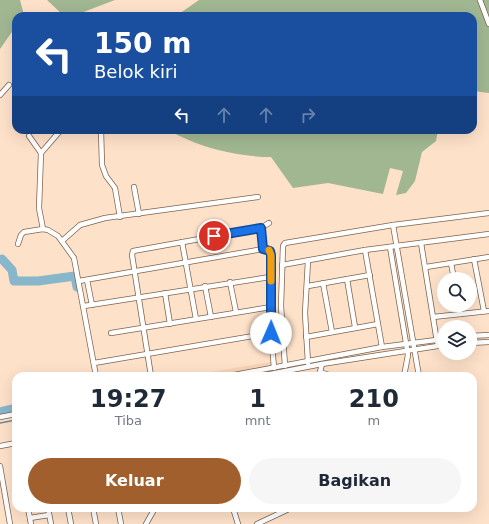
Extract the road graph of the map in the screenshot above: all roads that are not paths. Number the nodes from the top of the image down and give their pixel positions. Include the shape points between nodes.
1 (480, 0) edge
2 (489, 24) edge
3 (9, 85) dead end
4 (0, 95) edge
5 (57, 134) edge
6 (101, 134) edge
7 (29, 136) dead end
8 (41, 153) junction
9 (134, 187) dead end
10 (258, 197) dead end
11 (489, 213) edge
12 (139, 214) junction
13 (120, 217) junction
14 (269, 223) dead end
15 (393, 225) junction
16 (261, 228) junction
17 (43, 229) junction
18 (489, 234) edge
19 (62, 240) junction
20 (182, 242) junction
21 (421, 243) junction
22 (18, 244) dead end
23 (397, 246) junction
24 (390, 247) junction
25 (263, 249) junction
26 (366, 250) junction
27 (489, 257) edge
28 (474, 259) junction
29 (186, 262) junction
30 (308, 262) junction
31 (451, 263) junction
32 (282, 265) junction
33 (426, 267) junction
34 (135, 272) junction
35 (453, 272) edge
36 (370, 275) junction
37 (270, 277) junction
38 (87, 280) junction
39 (347, 280) junction
40 (79, 281) junction
41 (230, 282) junction
42 (324, 283) junction
43 (205, 286) junction
44 (308, 286) junction
45 (190, 289) junction
46 (165, 293) junction
47 (139, 297) junction
48 (92, 305) junction
49 (84, 306) junction
50 (271, 307) junction
51 (486, 311) edge
52 (236, 312) junction
53 (460, 314) joint
54 (433, 316) junction
55 (211, 317) junction
56 (196, 319) junction
57 (170, 324) junction
58 (378, 324) junction
59 (355, 327) junction
60 (144, 329) junction
61 (332, 332) junction
62 (111, 333) dead end
63 (271, 333) junction
64 (489, 335) edge
65 (477, 336) edge
66 (306, 337) junction
67 (436, 340) junction
68 (489, 342) edge
69 (412, 343) junction
70 (437, 343) edge
71 (477, 343) edge
72 (406, 345) junction
73 (437, 346) edge
74 (382, 347) junction
75 (413, 349) junction
76 (407, 350) junction
77 (149, 355) junction
78 (308, 361) junction
79 (94, 363) junction
80 (322, 364) junction
81 (285, 366) junction
82 (309, 367) junction
83 (274, 368) junction
84 (95, 372) edge
85 (151, 372) edge
86 (252, 372) edge
87 (282, 372) edge
88 (320, 372) edge
89 (405, 372) edge
90 (418, 372) edge
91 (12, 415) edge
92 (0, 417) edge
93 (12, 444) edge
94 (0, 446) edge
95 (0, 466) edge
96 (29, 512) edge
97 (49, 512) edge
98 (69, 512) edge
99 (94, 512) edge
100 (119, 512) edge
101 (153, 512) edge
102 (234, 512) edge
103 (282, 512) edge
104 (49, 515) junction
105 (30, 518) junction
106 (10, 524) edge
107 (31, 524) edge
108 (50, 524) edge
109 (71, 524) edge
110 (96, 524) edge
111 (121, 524) edge
112 (146, 524) edge
113 (238, 524) edge
114 (257, 524) edge

1 - 2 street
3 - 4 street
5 - 8 street
6 - 13 street via 102,164 106,176 115,188
7 - 8 street
8 - 17 street via 39,208
9 - 12 street
10 - 12 street
11 - 15 street
12 - 13 street
13 - 19 street via 105,218 80,226
14 - 16 street
15 - 23 street
15 - 32 street via 287,242 283,246
16 - 20 street
16 - 25 street
17 - 19 street via 53,232
17 - 22 street via 22,233
18 - 21 street
19 - 40 street via 76,263
20 - 29 street
20 - 34 street via 134,250 132,254
21 - 23 street
21 - 33 street
23 - 24 street
23 - 69 street
24 - 26 street
24 - 72 street
25 - 29 street
25 - 37 street via 270,251
26 - 30 street
26 - 36 street
27 - 28 street
28 - 31 street
28 - 51 street
29 - 34 street
29 - 45 street
30 - 32 street
30 - 44 street
31 - 33 street
31 - 35 street
32 - 81 street
33 - 54 street
34 - 38 street
34 - 47 street
36 - 39 street
36 - 58 street
37 - 41 street
37 - 50 street
38 - 40 street
38 - 48 street
39 - 42 street
39 - 59 street
40 - 49 street
41 - 43 street
41 - 52 street
42 - 44 street
42 - 61 street
43 - 45 street
43 - 55 street
44 - 66 street
45 - 46 street
45 - 56 street
46 - 47 street
46 - 57 street
47 - 48 street
47 - 60 street
48 - 49 street
49 - 79 street
50 - 52 street
50 - 63 street
51 - 53 street
52 - 55 street
53 - 54 street
54 - 67 street
55 - 56 street
56 - 57 street
57 - 60 street
58 - 59 street
58 - 74 street
59 - 61 street
60 - 62 street
60 - 77 street
61 - 66 street
63 - 77 street
63 - 83 street
64 - 65 street
66 - 78 street
67 - 69 street
67 - 70 street
68 - 71 street
69 - 72 street
69 - 75 street
72 - 74 street
72 - 76 street
73 - 75 street
74 - 78 street
75 - 76 street
75 - 90 street
76 - 80 street
76 - 89 street
77 - 79 street
77 - 85 street
78 - 81 street
78 - 82 street
79 - 84 street
80 - 82 street
80 - 88 street
81 - 83 street
82 - 87 street
83 - 86 street
91 - 92 street
93 - 94 street
95 - 106 street
96 - 105 street
97 - 104 street
98 - 109 street
99 - 110 street
100 - 111 street
101 - 112 street
102 - 113 street
103 - 114 street
104 - 105 street
104 - 108 street
105 - 107 street

